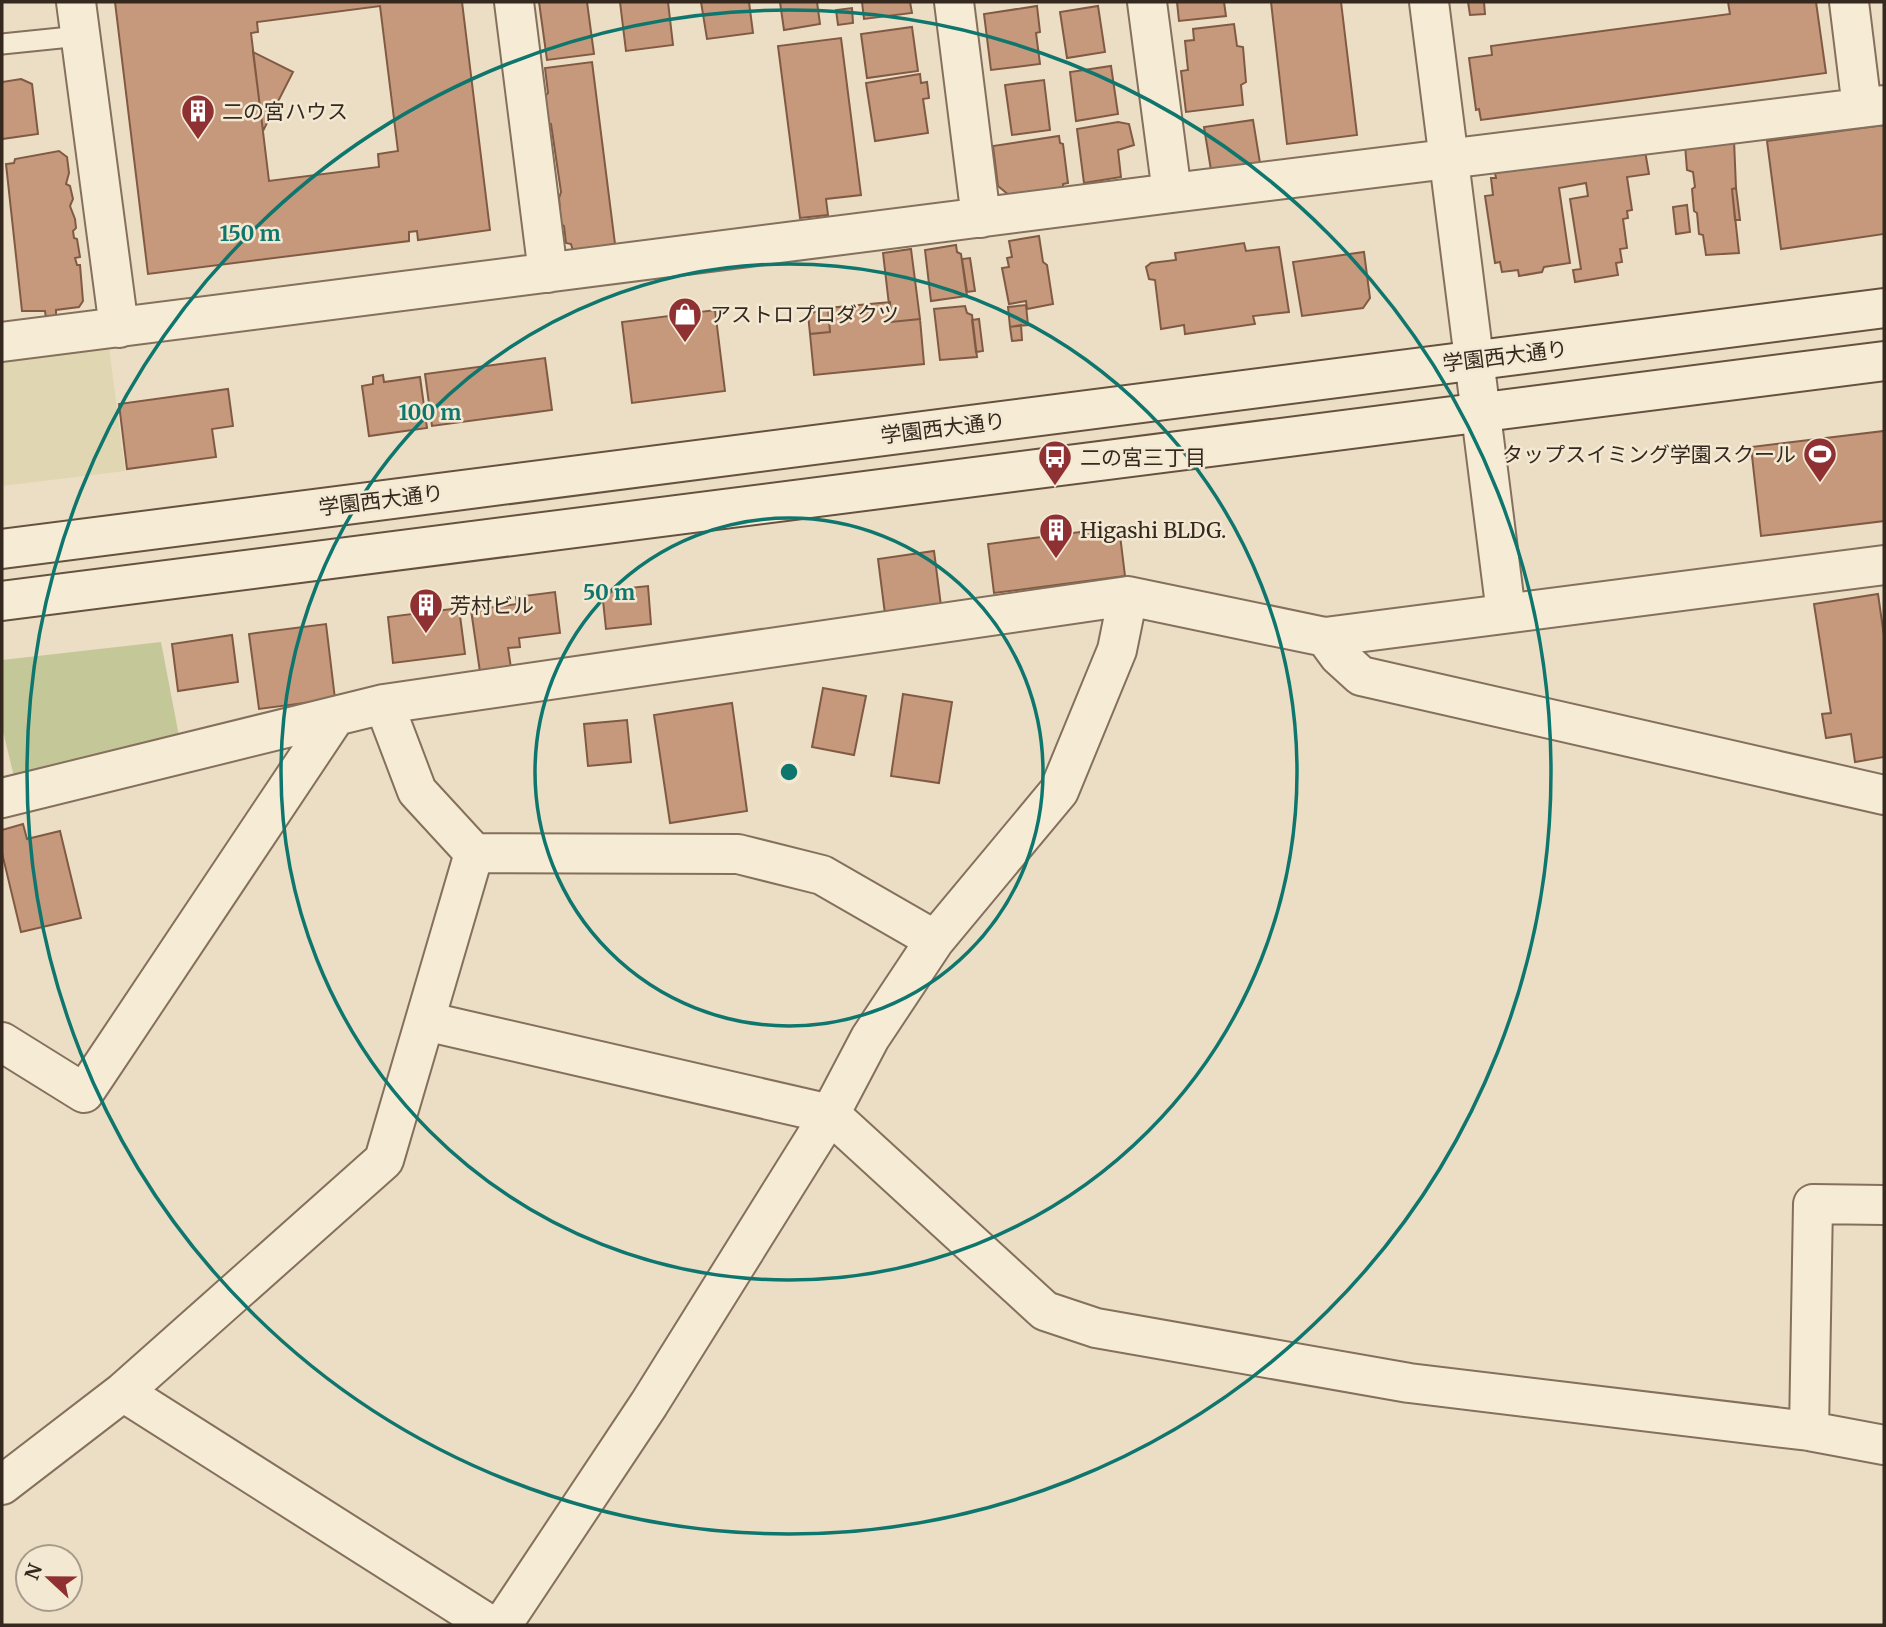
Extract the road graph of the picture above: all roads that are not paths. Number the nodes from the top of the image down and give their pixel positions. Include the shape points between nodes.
1 (514, 2) edge
2 (954, 2) edge
3 (1147, 2) edge
4 (1429, 2) edge
5 (1849, 2) edge
6 (78, 19) edge
7 (2, 44) edge
8 (1873, 107) edge
9 (1449, 158) junction
10 (1172, 193) junction
11 (981, 218) junction
12 (548, 273) junction
13 (1884, 308) edge
14 (118, 328) junction
15 (2, 342) edge
16 (1475, 360) junction
17 (1884, 361) edge
18 (1482, 412) junction
19 (2, 549) edge
20 (1884, 565) edge
21 (1128, 596) junction
22 (2, 601) edge
23 (1506, 613) junction
24 (1325, 637) junction
25 (384, 704) junction
26 (335, 717) junction
27 (1884, 795) edge
28 (2, 798) edge
29 (474, 853) junction
30 (935, 940) junction
31 (425, 1021) junction
32 (2, 1042) edge
33 (831, 1114) junction
34 (1884, 1205) edge
35 (123, 1392) junction
36 (1809, 1432) junction
37 (1884, 1445) edge
38 (2, 1485) edge
39 (490, 1625) edge
40 (502, 1625) edge

1 - 12 street
2 - 11 street
3 - 10 street
4 - 9 street
5 - 8 street
6 - 7 lane
6 - 14 street
8 - 9 street
9 - 10 street
9 - 16 street
10 - 11 street
11 - 12 street
12 - 14 street
13 - 16 street, 学園西大通り
14 - 15 street
16 - 18 street
16 - 19 street, 学園西大通り
17 - 18 street
18 - 22 street
18 - 23 street
20 - 23 street
21 - 24 street
21 - 25 street
21 - 30 street via 1117,650 1059,791
23 - 24 street
24 - 27 street via 1362,676
25 - 26 street
25 - 29 street via 418,791
26 - 28 street
26 - 32 street via 83,1093
29 - 30 street via 738,854 822,875
29 - 31 street
30 - 33 street via 870,1038
31 - 33 street
31 - 35 street via 384,1160
33 - 36 street via 1045,1311 1096,1328 1409,1383
33 - 40 street via 649,1404
34 - 36 street via 1813,1205
35 - 38 street
35 - 39 street
36 - 37 street

